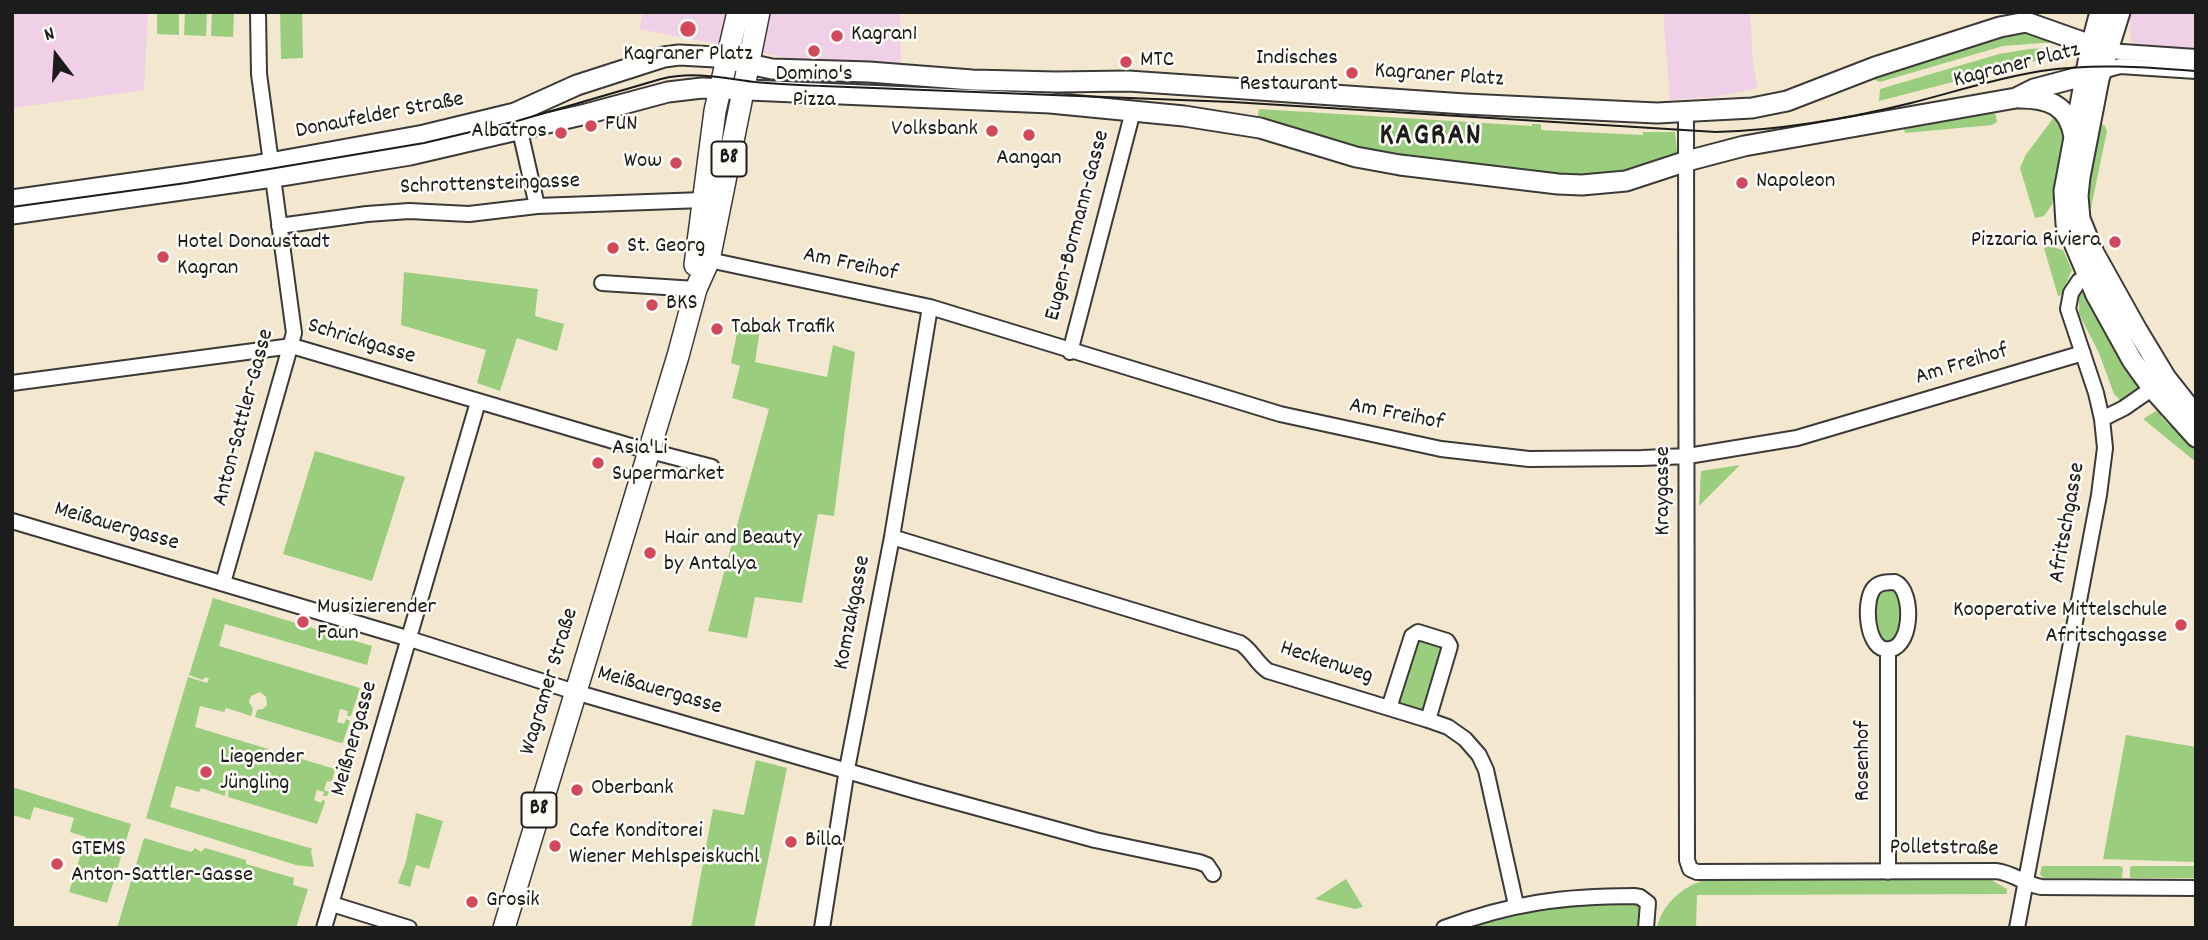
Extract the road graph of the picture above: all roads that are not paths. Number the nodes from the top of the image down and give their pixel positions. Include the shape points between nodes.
1 (258, 12) edge
2 (738, 12) edge
3 (760, 12) edge
4 (2052, 12) edge
5 (2100, 12) edge
6 (2120, 12) edge
7 (2026, 22) junction
8 (2196, 57) edge
9 (2096, 61) junction
10 (738, 62) junction
11 (2196, 71) edge
12 (720, 89) junction
13 (744, 90) junction
14 (2016, 98) junction
15 (1133, 111) junction
16 (1686, 112) junction
17 (517, 119) junction
18 (2074, 138) junction
19 (1687, 161) junction
20 (272, 170) junction
21 (12, 200) edge
22 (703, 200) junction
23 (537, 206) junction
24 (12, 214) edge
25 (279, 226) junction
26 (709, 260) junction
27 (2094, 271) junction
28 (602, 283) dead end
29 (696, 289) junction
30 (930, 307) junction
31 (292, 346) junction
32 (1070, 352) junction
33 (2082, 354) junction
34 (12, 383) edge
35 (2159, 383) junction
36 (478, 402) junction
37 (2196, 416) edge
38 (2102, 419) junction
39 (2196, 437) edge
40 (648, 451) junction
41 (1688, 456) junction
42 (712, 467) dead end
43 (12, 521) edge
44 (892, 537) junction
45 (223, 583) junction
46 (410, 639) junction
47 (1888, 650) junction
48 (575, 692) junction
49 (1389, 708) junction
50 (1428, 720) junction
51 (847, 769) junction
52 (1690, 869) joint
53 (1888, 872) junction
54 (1213, 874) dead end
55 (2025, 881) junction
56 (2196, 888) edge
57 (332, 904) junction
58 (1516, 905) junction
59 (324, 928) edge
60 (409, 928) edge
61 (504, 928) edge
62 (822, 928) edge
63 (1444, 928) edge
64 (1646, 928) edge
65 (2017, 928) edge

1 - 20 street, Anton-Sattler-Gasse via 259,74
2 - 10 main road, Wagramer Straße / B8
3 - 10 main road, Wagramer Straße / B8
4 - 7 main road
5 - 9 main road
6 - 9 main road
7 - 9 main road, Kagraner Platz
7 - 16 main road, Kagraner Platz via 1888,63 1787,101
8 - 9 street
9 - 11 street
9 - 14 main road, Kagraner Platz
9 - 18 main road
9 - 27 main road via 2078,195
10 - 12 main road, Wagramer Straße / B8
10 - 13 main road, Wagramer Straße / B8
10 - 16 main road, Kagraner Platz via 772,69 972,80 1128,81 1541,108
10 - 17 main road, Donaufelder Straße via 702,55 664,57 578,85
12 - 13 main road, Donaufelder Straße
12 - 17 main road, Donaufelder Straße via 689,88
12 - 22 main road, Wagramer Straße / B8
13 - 15 main road, Kagraner Platz via 1050,103
13 - 26 main road, Wagramer Straße / B8
14 - 18 main road via 2047,100 2059,108 2068,118
14 - 19 main road, Kagraner Platz via 1744,146
15 - 19 main road, Kagraner Platz via 1239,123 1356,157 1401,165 1558,184 1612,184
15 - 32 street, Eugen-Bormann-Gasse
16 - 19 street, Kraygasse
17 - 20 main road, Donaufelder Straße
17 - 23 street
18 - 27 main road via 2064,213 2069,235
19 - 41 street, Kraygasse
20 - 21 main road, Donaufelder Straße
20 - 24 main road, Donaufelder Straße
20 - 25 street, Anton-Sattler-Gasse
22 - 23 street, Schrottensteingasse
22 - 29 main road, Wagramer Straße / B8
23 - 25 street, Schrottensteingasse via 469,214 409,211
25 - 31 street, Anton-Sattler-Gasse
26 - 29 main road, Wagramer Straße / B8
26 - 30 street, Am Freihof
27 - 33 street, Afritschgasse via 2079,281 2067,309
27 - 35 main road via 2126,350
28 - 29 street
29 - 40 main road, Wagramer Straße / B8
30 - 32 street, Am Freihof
30 - 44 street, Komzakgasse
31 - 34 street, Schrickgasse
31 - 36 street, Schrickgasse
31 - 45 street, Anton-Sattler-Gasse
32 - 41 street, Am Freihof via 1280,414 1441,449 1528,459
33 - 38 street, Afritschgasse
33 - 41 street, Am Freihof via 1797,438
35 - 37 main road
35 - 38 street
35 - 39 main road
36 - 40 street, Schrickgasse
36 - 46 street, Meißnergasse
38 - 55 street, Afritschgasse via 2105,448 2099,495
40 - 42 street
40 - 48 main road, Wagramer Straße / B8
41 - 52 street, Kraygasse
43 - 45 street, Meißauergasse
44 - 49 street, Heckenweg via 1240,643 1268,671
44 - 51 street, Komzakgasse
45 - 46 street, Meißauergasse
46 - 48 street, Meißauergasse
46 - 57 street, Meißnergasse
47 - 47 street via 1898,646 1907,632 1906,593 1895,582 1874,587 1869,598 1872,641
47 - 53 street, Rosenhof
48 - 51 street, Meißauergasse
48 - 61 main road, Wagramer Straße / B8
49 - 50 street, Heckenweg
49 - 50 street via 1412,636 1418,632 1450,646
50 - 58 street, Heckenweg via 1460,735 1483,762
51 - 54 street, Meißauergasse via 1054,829 1199,862
51 - 62 street, Komzakgasse
52 - 53 street, Polletstraße
53 - 55 street, Polletstraße via 1994,871
55 - 56 street, Polletstraße via 2042,887
55 - 65 street, Afritschgasse
57 - 59 street, Meißnergasse
57 - 60 street
58 - 63 street
58 - 64 street via 1640,897 1647,902

